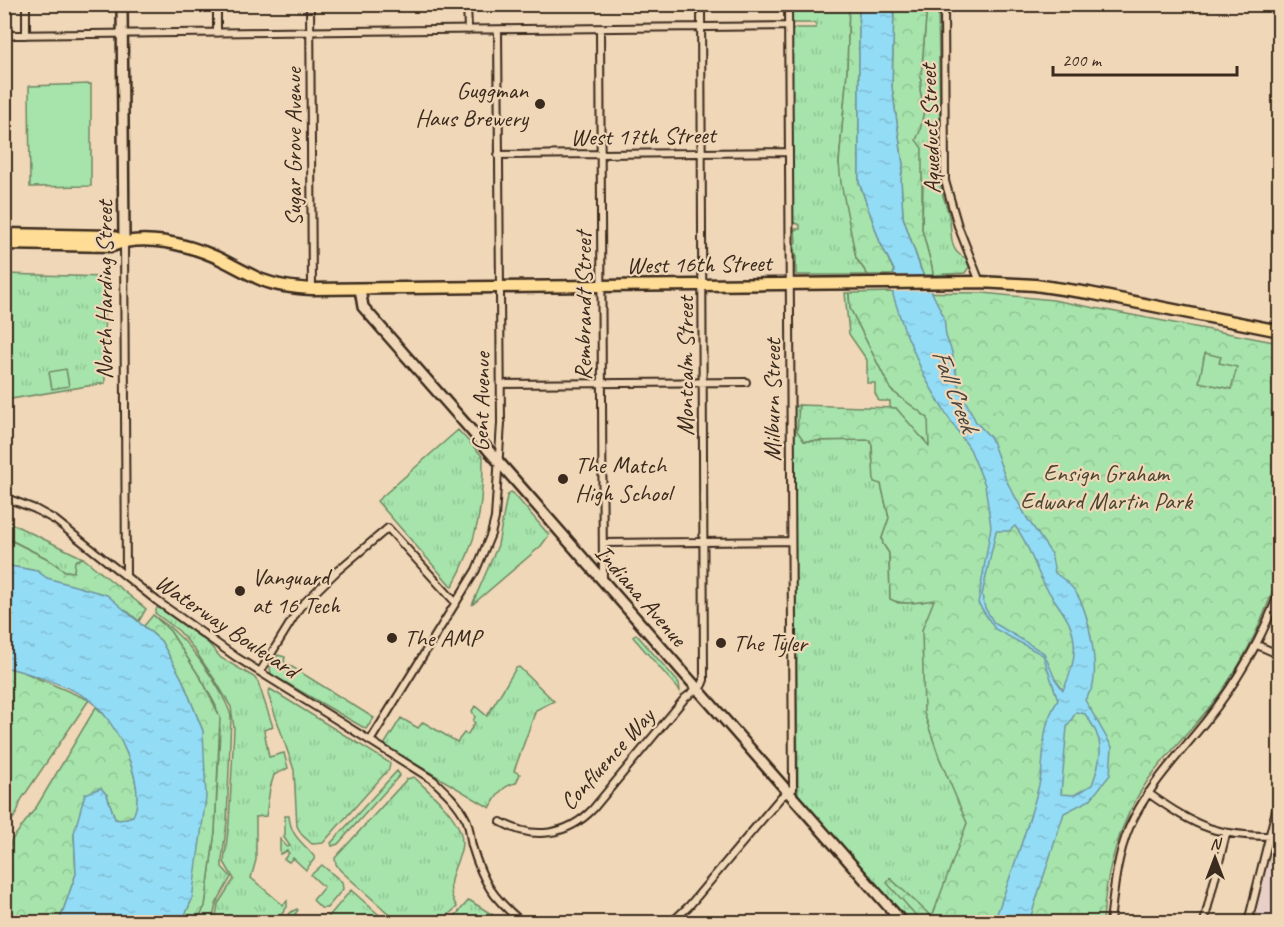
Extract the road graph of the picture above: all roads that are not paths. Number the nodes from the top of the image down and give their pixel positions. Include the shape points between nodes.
1 (26, 4) edge
2 (122, 4) edge
3 (217, 4) edge
4 (310, 4) edge
5 (467, 4) edge
6 (701, 4) edge
7 (788, 4) edge
8 (944, 4) edge
9 (788, 26) junction
10 (701, 28) junction
11 (600, 29) junction
12 (468, 30) junction
13 (498, 30) junction
14 (310, 32) junction
15 (217, 33) junction
16 (122, 34) junction
17 (4, 35) edge
18 (26, 35) junction
19 (789, 152) junction
20 (701, 153) junction
21 (601, 154) junction
22 (498, 155) junction
23 (4, 234) edge
24 (124, 241) junction
25 (4, 244) edge
26 (980, 282) junction
27 (702, 285) junction
28 (789, 285) junction
29 (601, 286) junction
30 (499, 288) junction
31 (360, 289) junction
32 (312, 290) junction
33 (1280, 331) edge
34 (703, 382) junction
35 (746, 382) dead end
36 (501, 384) junction
37 (602, 384) junction
38 (498, 461) junction
39 (4, 497) edge
40 (790, 541) junction
41 (704, 542) junction
42 (603, 543) junction
43 (126, 576) junction
44 (603, 582) junction
45 (1280, 589) edge
46 (456, 603) junction
47 (1257, 645) junction
48 (1280, 655) edge
49 (260, 672) junction
50 (697, 689) junction
51 (370, 741) junction
52 (787, 792) junction
53 (1148, 793) junction
54 (1280, 794) edge
55 (501, 822) dead end
56 (1226, 834) junction
57 (1280, 836) edge
58 (1269, 837) junction
59 (522, 922) edge
60 (672, 922) edge
61 (902, 922) edge
62 (1110, 922) edge
63 (1204, 922) edge
64 (1248, 922) edge

1 - 18 street
2 - 16 main road, North Harding Street
3 - 15 street
4 - 14 street, Sugar Grove Avenue
5 - 12 street
6 - 10 street, Montcalm Street
7 - 9 street, Milburn Street
8 - 26 street, Aqueduct Street via 945,181
9 - 10 street
9 - 19 street, Milburn Street
10 - 11 street
10 - 20 street, Montcalm Street
11 - 13 street
11 - 21 street, Rembrandt Street
12 - 13 street
12 - 14 street
13 - 22 street, Gent Avenue
14 - 15 street
14 - 32 street, Sugar Grove Avenue
15 - 16 street
16 - 18 street
16 - 24 main road, North Harding Street
17 - 18 street
19 - 20 street, West 17th Street
19 - 28 street, Milburn Street
20 - 21 street, West 17th Street
20 - 27 street, Montcalm Street
21 - 22 street, West 17th Street
21 - 29 street, Rembrandt Street
22 - 30 street, Gent Avenue
23 - 24 main road, West 16th Street via 112,236
24 - 25 main road, West 16th Street via 112,246
24 - 32 main road, West 16th Street via 196,249 261,279
24 - 43 street, North Harding Street
26 - 28 main road, West 16th Street
26 - 33 main road, West 16th Street via 1089,293
27 - 28 main road, West 16th Street
27 - 29 main road, West 16th Street
27 - 34 street, Montcalm Street
28 - 40 street, Milburn Street
29 - 30 main road, West 16th Street
29 - 37 street, Rembrandt Street
30 - 31 main road, West 16th Street
30 - 36 street, Gent Avenue
31 - 32 main road, West 16th Street
31 - 38 main road, Indiana Avenue via 363,307
34 - 35 street
34 - 37 street
34 - 41 street, Montcalm Street
36 - 37 street
36 - 38 street, Gent Avenue
37 - 42 street, Rembrandt Street
38 - 44 main road, Indiana Avenue
38 - 46 street, Gent Avenue via 491,534
39 - 43 street, Waterway Boulevard via 55,520
40 - 41 street
40 - 52 street, Milburn Street via 792,789
41 - 42 street
41 - 50 street, Montcalm Street via 704,680
42 - 44 street, Rembrandt Street
43 - 49 street, Waterway Boulevard
44 - 50 main road, Indiana Avenue
45 - 47 street
46 - 49 street via 388,528 300,607
46 - 51 street, Gent Avenue
47 - 48 street
47 - 53 street via 1228,692
49 - 51 street, Waterway Boulevard
50 - 52 main road, Indiana Avenue
50 - 55 street, Confluence Way via 578,822 546,834 523,832
51 - 59 street, Waterway Boulevard via 433,780 455,801 467,821 481,873 492,894
52 - 60 street
52 - 61 main road, Indiana Avenue
53 - 56 street via 1192,822
53 - 62 street via 1129,828 1116,867
54 - 58 street
56 - 58 street
56 - 63 street
57 - 58 street
58 - 64 street

